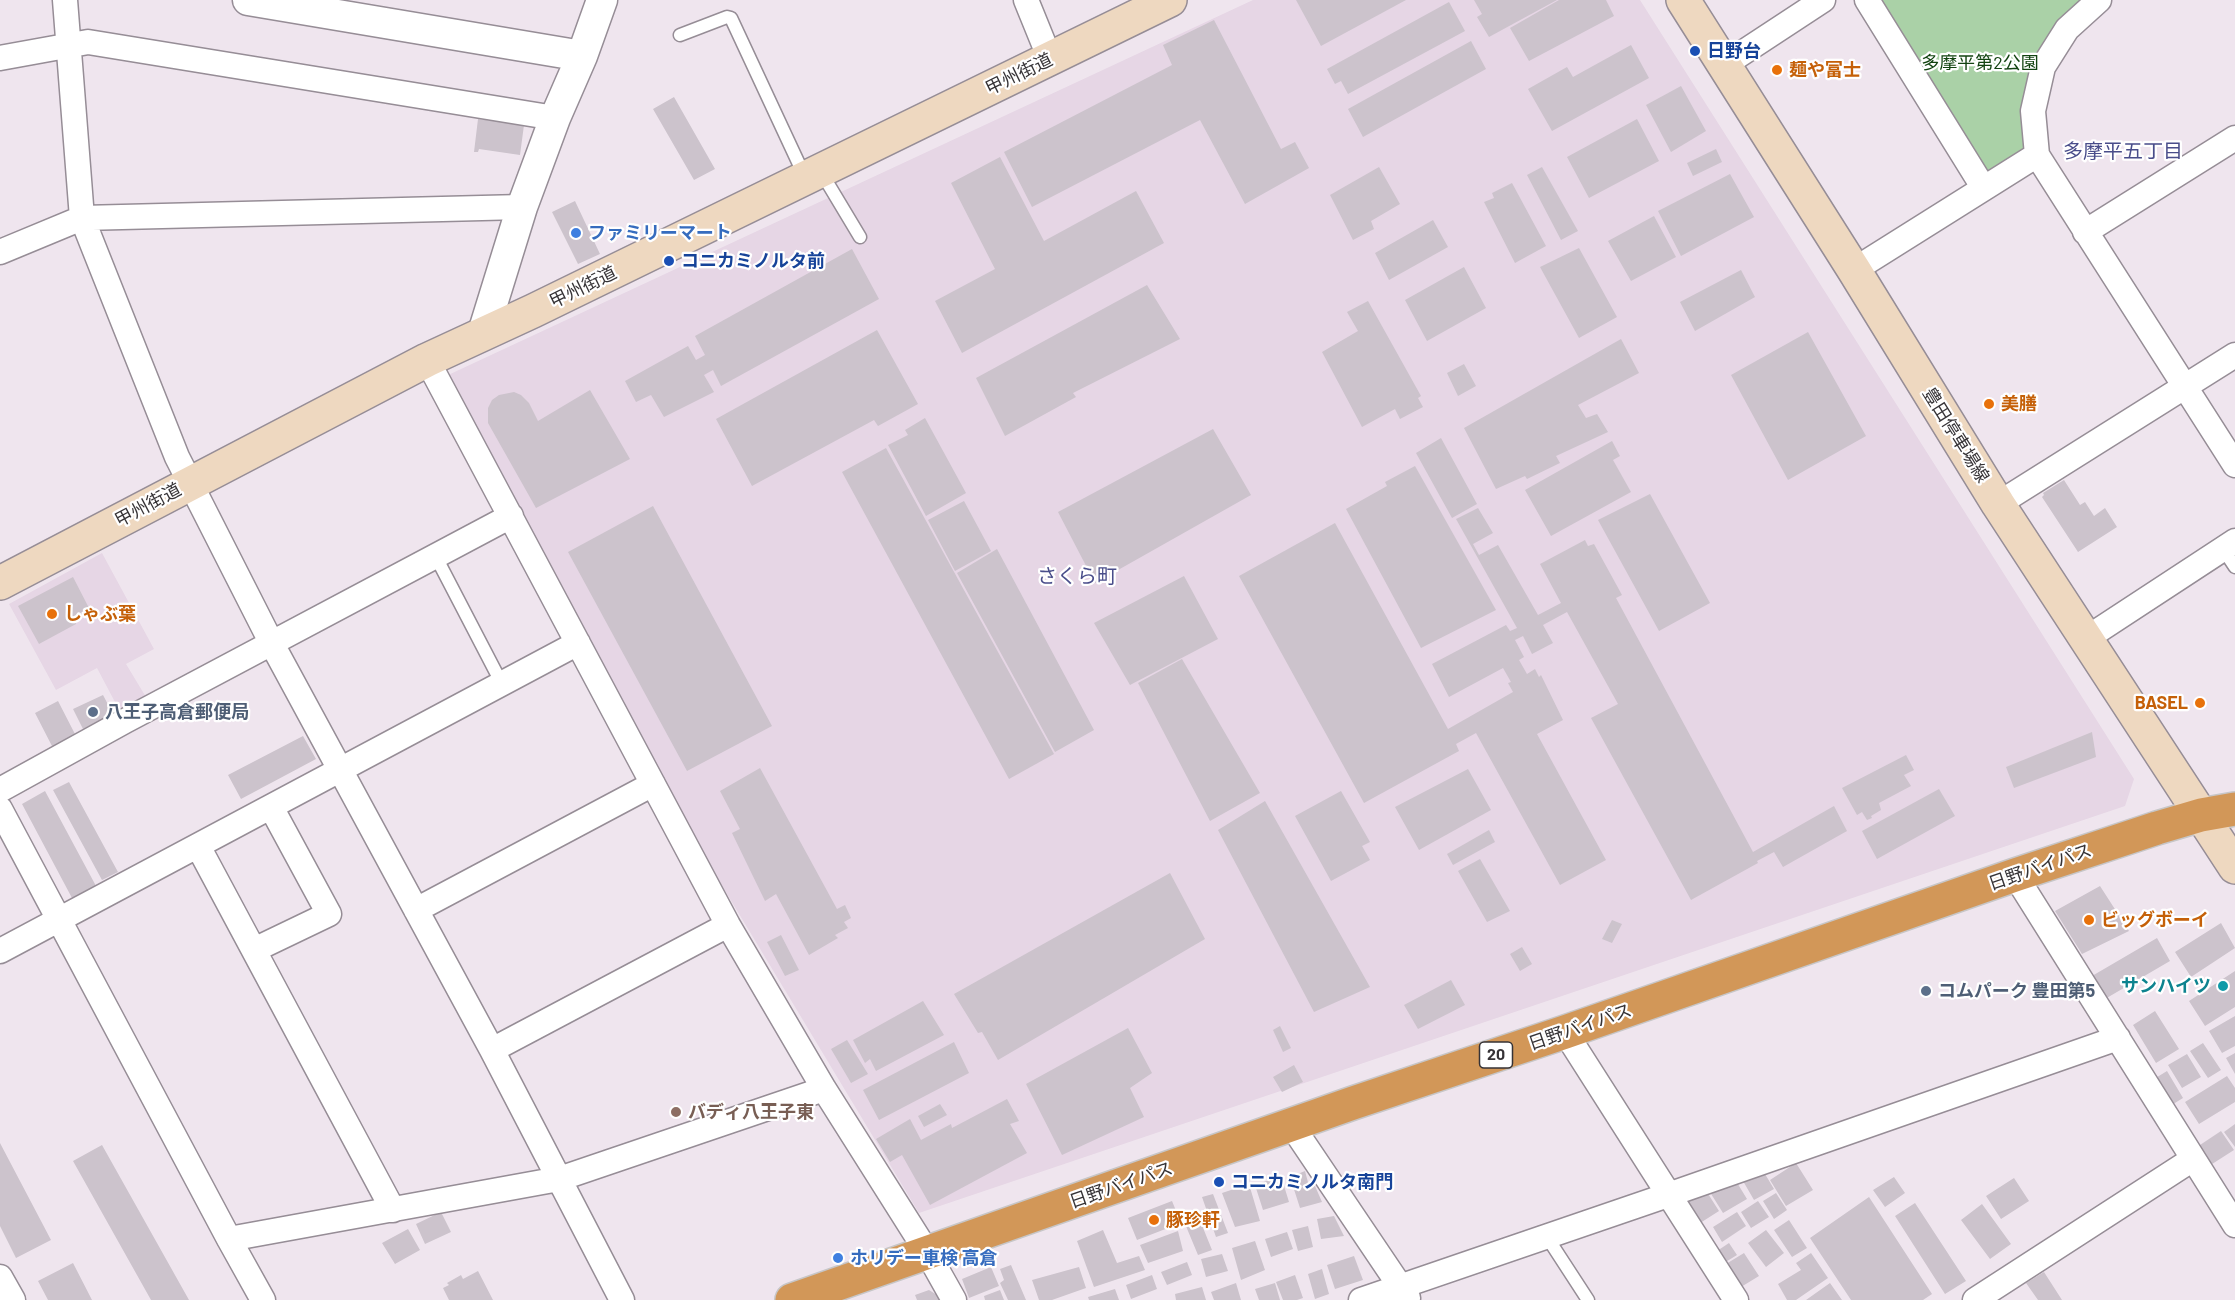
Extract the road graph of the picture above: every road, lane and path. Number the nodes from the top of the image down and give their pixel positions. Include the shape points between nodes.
1 (65, 0) edge
2 (248, 0) edge
3 (602, 0) edge
4 (1026, 0) edge
5 (1170, 0) edge
6 (1683, 0) edge
7 (1823, 0) edge
8 (1867, 0) edge
9 (2097, 1) edge
10 (680, 36) dead end
11 (68, 46) junction
12 (582, 56) junction
13 (0, 58) edge
14 (1050, 59) junction
15 (1724, 65) junction
16 (555, 118) junction
17 (2235, 138) edge
18 (2037, 154) junction
19 (813, 175) junction
20 (1983, 187) junction
21 (522, 207) junction
22 (82, 218) junction
23 (2085, 232) junction
24 (860, 237) dead end
25 (0, 252) edge
26 (1854, 270) junction
27 (483, 333) junction
28 (2235, 355) edge
29 (427, 360) junction
30 (2184, 387) junction
31 (2235, 465) edge
32 (189, 483) junction
33 (1998, 504) junction
34 (511, 516) junction
35 (2231, 552) edge
36 (436, 557) junction
37 (0, 583) edge
38 (2087, 638) junction
39 (578, 643) junction
40 (272, 644) junction
41 (502, 684) junction
42 (340, 769) junction
43 (653, 784) junction
44 (0, 790) edge
45 (271, 807) junction
46 (0, 809) edge
47 (2235, 809) edge
48 (2201, 814) junction
49 (198, 846) junction
50 (2235, 867) edge
51 (2016, 875) junction
52 (416, 910) junction
53 (58, 920) junction
54 (728, 925) junction
55 (254, 950) junction
56 (0, 951) edge
57 (1565, 1032) junction
58 (2118, 1038) junction
59 (492, 1050) junction
60 (824, 1089) junction
61 (1292, 1126) junction
62 (2193, 1159) junction
63 (559, 1179) junction
64 (1668, 1196) junction
65 (393, 1210) junction
66 (2235, 1225) edge
67 (1547, 1237) junction
68 (229, 1239) junction
69 (927, 1252) junction
70 (1404, 1293) edge
71 (263, 1300) edge
72 (622, 1300) edge
73 (792, 1300) edge
74 (954, 1300) edge
75 (1361, 1300) edge
76 (1588, 1300) edge
77 (1736, 1300) edge
78 (1976, 1300) edge

1 - 11 street
2 - 12 street
3 - 12 street
4 - 14 street
5 - 14 main road, 甲州街道
6 - 15 main road, 豊田停車場線
7 - 15 street
8 - 20 street
9 - 18 street via 2067,29 2043,67 2033,111
10 - 19 lane via 727,16 731,18
11 - 13 street
11 - 16 street via 88,42
11 - 22 street
12 - 16 street
14 - 19 main road, 甲州街道
15 - 26 main road, 豊田停車場線
16 - 21 street
17 - 23 street
18 - 20 street
18 - 23 street
19 - 24 lane
19 - 27 main road, 甲州街道
20 - 26 street
21 - 22 street
21 - 27 street
22 - 25 street
22 - 32 street
23 - 30 street
26 - 33 main road, 豊田停車場線
27 - 29 main road, 甲州街道
28 - 30 street
29 - 32 main road, 甲州街道
29 - 34 street
30 - 31 street
30 - 33 street
32 - 37 main road, 甲州街道
32 - 40 street
33 - 38 main road, 豊田停車場線
34 - 36 street
34 - 39 street
35 - 38 street
36 - 40 street
36 - 41 lane
38 - 48 main road, 豊田停車場線
39 - 41 street
39 - 43 street
40 - 42 street
40 - 44 street
41 - 42 street
42 - 45 street
42 - 52 street
43 - 52 street
43 - 54 street
45 - 49 street
45 - 55 street via 329,914
46 - 53 street
47 - 48 highway, 日野バイパス / 20
48 - 50 main road, 豊田停車場線
48 - 51 highway, 日野バイパス / 20
49 - 53 street
49 - 55 street
51 - 57 highway, 日野バイパス / 20
51 - 58 street
52 - 59 street
53 - 56 street
53 - 68 street
54 - 59 street
54 - 60 street
55 - 65 street
57 - 61 highway, 日野バイパス / 20
57 - 64 street
58 - 62 street
58 - 64 street
59 - 63 street
60 - 63 street
60 - 69 street
61 - 69 highway, 日野バイパス / 20
61 - 70 street
62 - 66 street
62 - 78 street
63 - 65 street
63 - 72 street
64 - 67 street
64 - 77 street
65 - 68 street
67 - 70 street
67 - 76 lane
68 - 71 street
69 - 73 highway, 日野バイパス / 20
69 - 74 street
70 - 75 street

